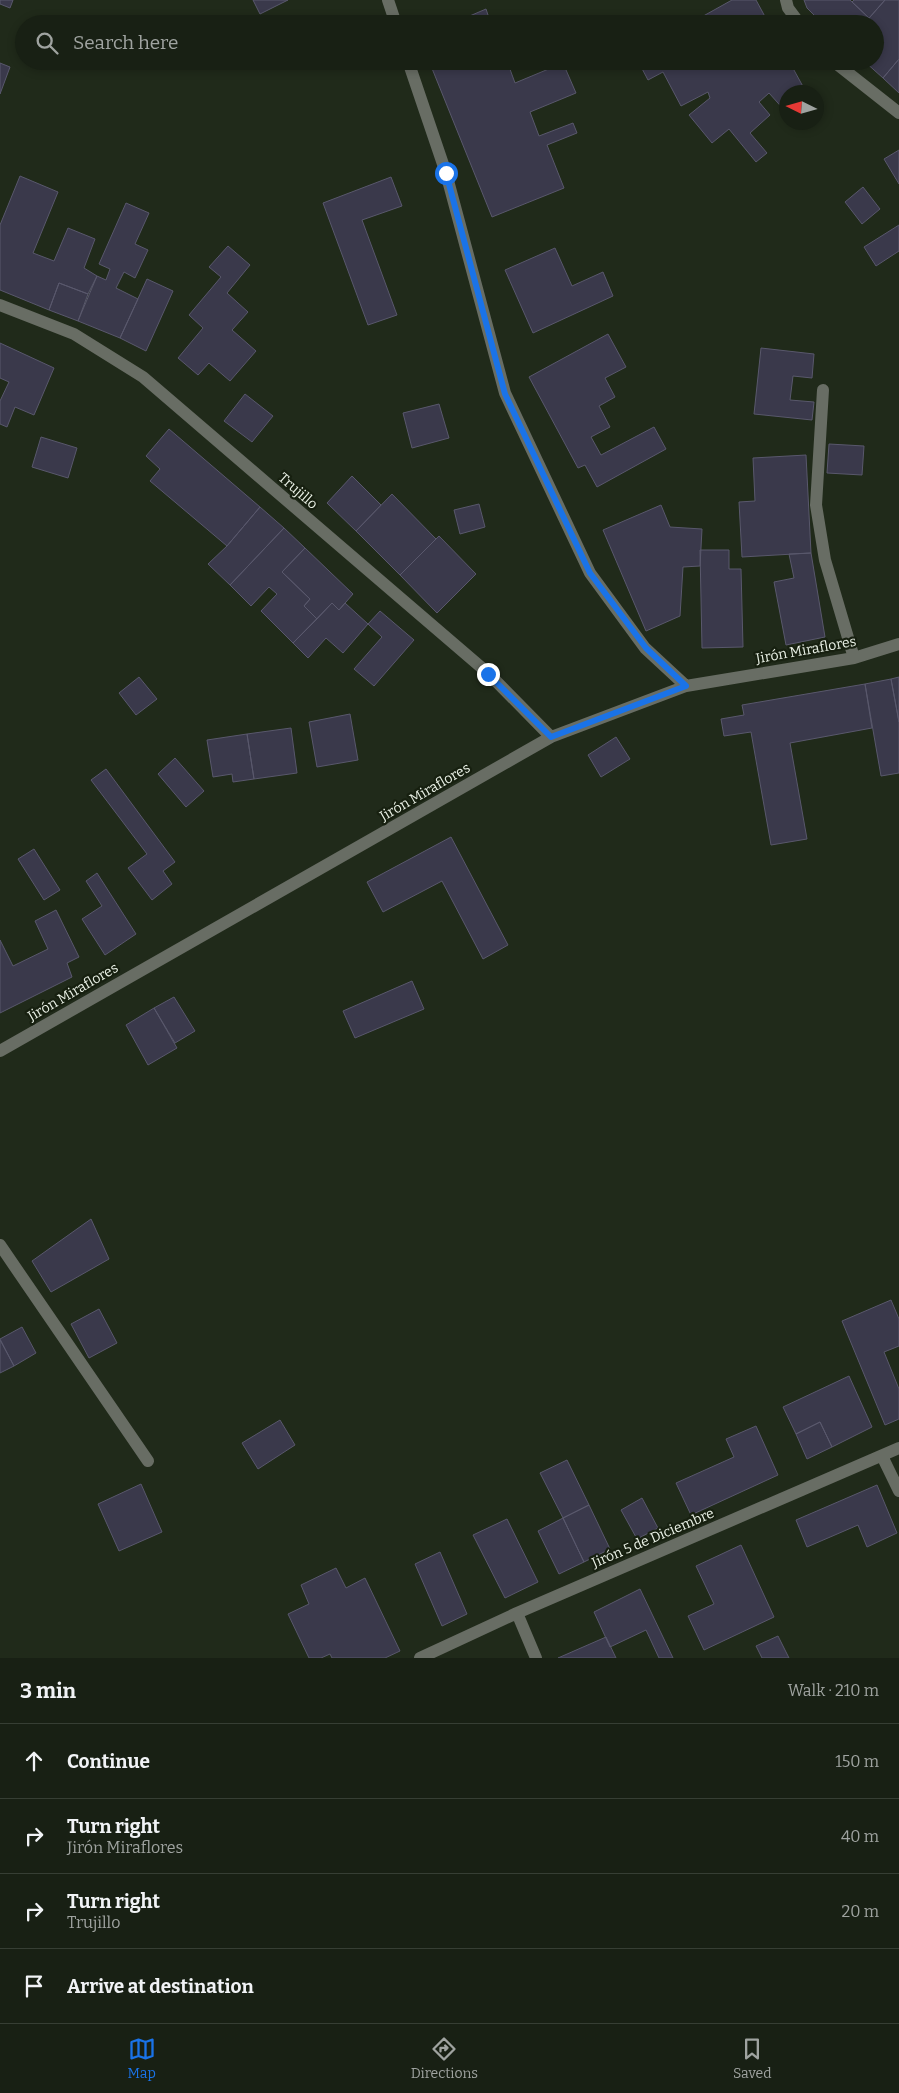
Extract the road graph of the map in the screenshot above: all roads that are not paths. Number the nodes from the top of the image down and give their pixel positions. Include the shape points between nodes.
1 (388, 0) edge
2 (786, 0) edge
3 (393, 15) edge
4 (793, 15) edge
5 (411, 70) edge
6 (845, 70) edge
7 (899, 112) edge
8 (0, 305) edge
9 (823, 390) dead end
10 (899, 644) edge
11 (854, 658) junction
12 (686, 686) junction
13 (551, 737) junction
14 (0, 1052) edge
15 (0, 1245) edge
16 (899, 1448) edge
17 (882, 1456) junction
18 (148, 1461) dead end
19 (899, 1491) edge
20 (518, 1613) junction
21 (420, 1658) edge
22 (536, 1658) edge

1 - 3 street
2 - 4 street
5 - 12 street via 448,180 505,394 590,573 646,648
6 - 7 street
8 - 13 street, Trujillo via 74,334 143,377 488,674
9 - 11 street via 816,505 825,560
10 - 11 street, Jirón Miraflores
11 - 12 street, Jirón Miraflores
12 - 13 street, Jirón Miraflores
13 - 14 street, Jirón Miraflores
15 - 18 street
16 - 17 street, Jirón 5 de Diciembre
17 - 19 street
17 - 20 street, Jirón 5 de Diciembre
20 - 21 street, Jirón 5 de Diciembre
20 - 22 street

